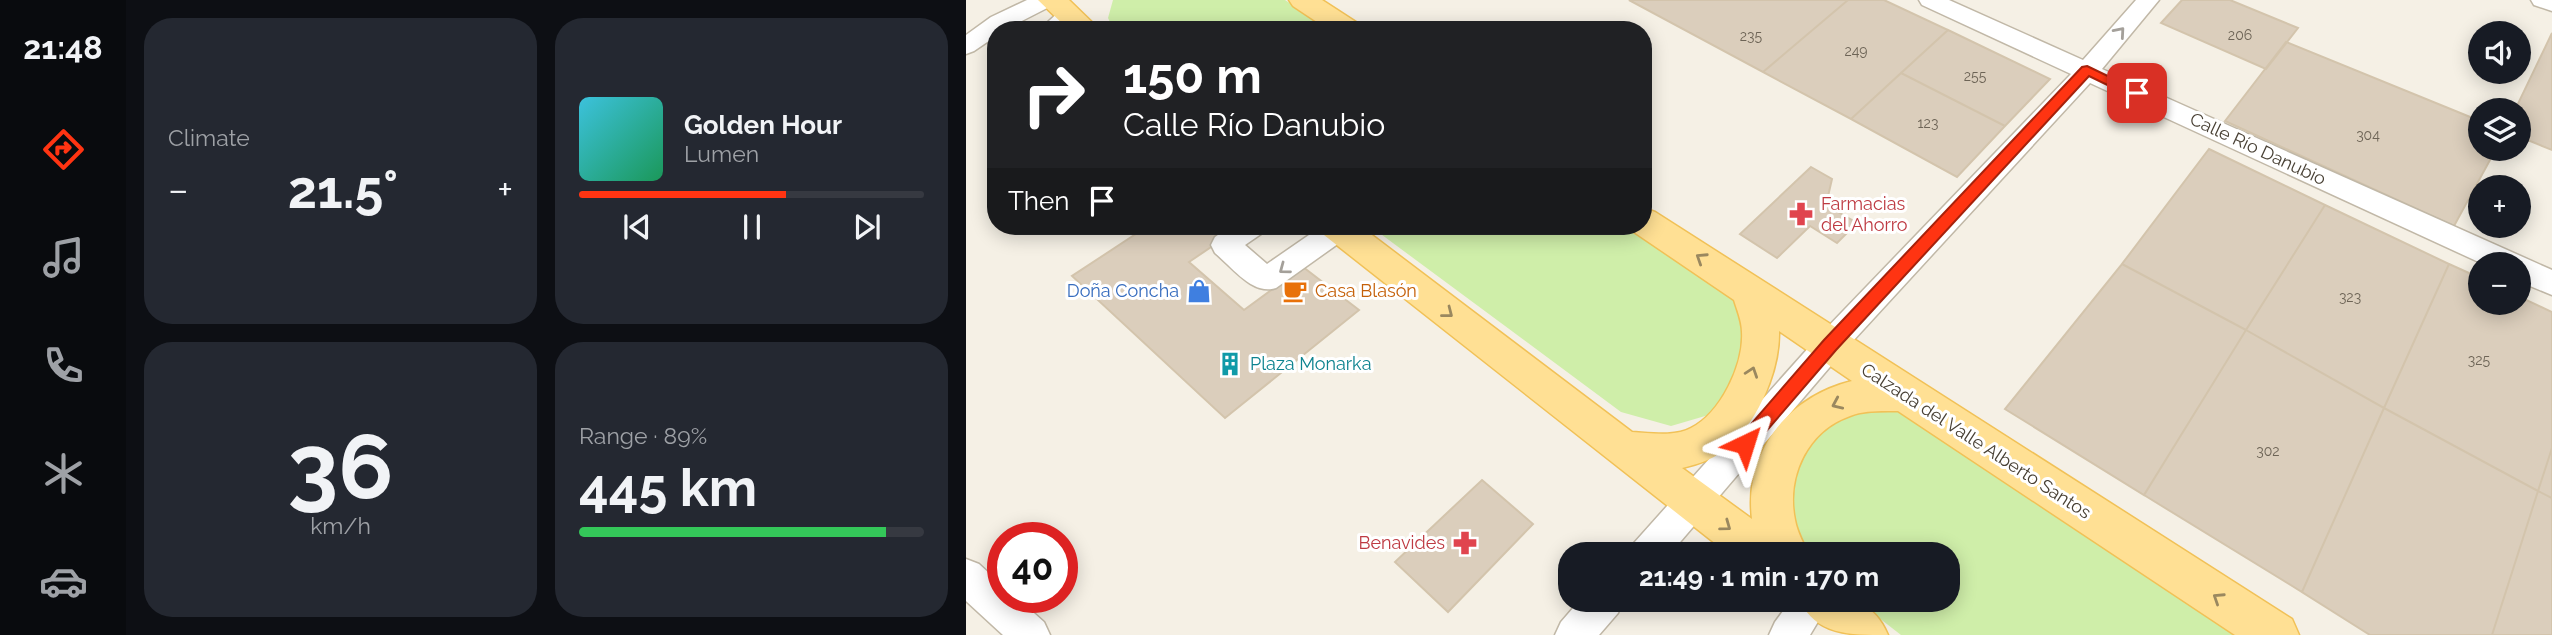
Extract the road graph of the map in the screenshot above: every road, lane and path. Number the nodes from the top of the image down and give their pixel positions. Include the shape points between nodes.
1 (1045, 0) edge
2 (1303, 0) edge
3 (1930, 0) edge
4 (2148, 0) edge
5 (2542, 0) edge
6 (2552, 4) edge
7 (1001, 21) edge
8 (1335, 21) edge
9 (987, 31) edge
10 (966, 46) edge
11 (2087, 71) junction
12 (1652, 226) edge
13 (1239, 235) edge
14 (1326, 235) edge
15 (1347, 235) edge
16 (2484, 252) edge
17 (2531, 274) edge
18 (2552, 283) edge
19 (1749, 290) junction
20 (1830, 345) junction
21 (1904, 394) junction
22 (1626, 450) junction
23 (1694, 503) junction
24 (1658, 542) edge
25 (1747, 542) edge
26 (1782, 542) edge
27 (966, 577) edge
28 (1594, 612) edge
29 (1804, 612) edge
30 (1836, 612) edge
31 (1031, 635) edge
32 (1574, 635) edge
33 (1788, 635) edge
34 (1865, 635) edge
35 (2276, 635) edge

1 - 7 street
2 - 8 main road
3 - 11 street, Calle Río Danubio
11 -> 4 street
5 - 6 street
9 - 10 street
11 - 16 street, Calle Río Danubio
11 - 20 street
19 -> 12 main road, Calzada del Valle Alberto Santos
14 -> 13 street via 1266,280 1225,245
15 -> 22 main road
17 - 18 street
19 - 20 main road, Calzada del Valle Alberto Santos
22 -> 19 main road via 1671,452 1706,441 1726,420 1754,372 1761,333
20 - 21 main road, Calzada del Valle Alberto Santos
20 - 23 street
21 -> 26 main road via 1845,399 1814,415 1790,438 1773,475 1772,518
35 -> 21 main road, Calzada del Valle Alberto Santos
22 - 23 main road
23 - 24 street
23 -> 25 main road
27 - 31 street
28 - 32 street
29 - 33 street
30 - 34 main road

